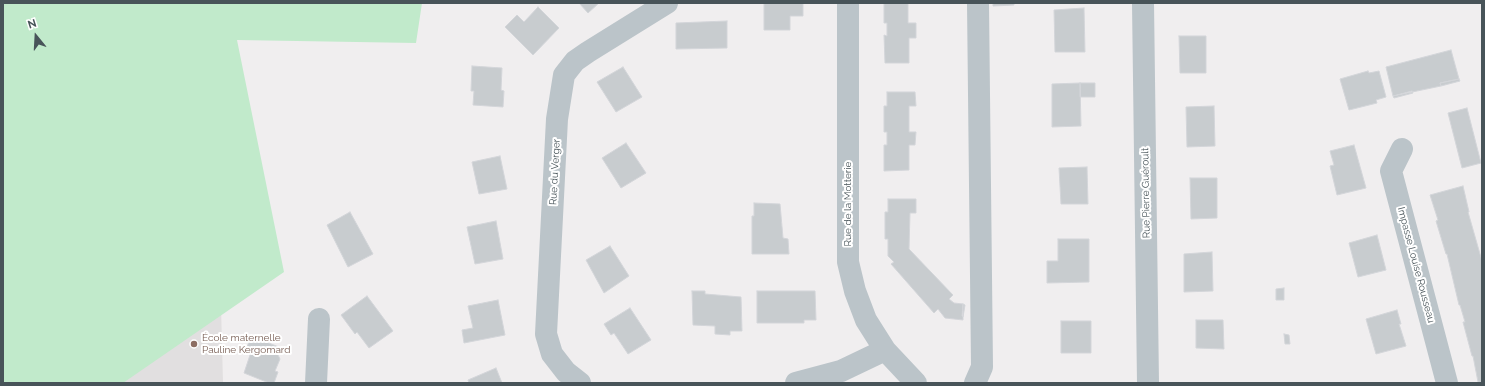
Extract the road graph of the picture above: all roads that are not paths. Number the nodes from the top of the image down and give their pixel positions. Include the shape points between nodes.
1 (667, 3) edge
2 (848, 3) edge
3 (978, 3) edge
4 (1143, 3) edge
5 (1402, 149) dead end
6 (319, 319) dead end
7 (885, 350) junction
8 (316, 383) edge
9 (580, 383) edge
10 (796, 383) edge
11 (916, 383) edge
12 (975, 383) edge
13 (1148, 383) edge
14 (1447, 383) edge

1 - 9 street, Rue du Verger via 575,61 564,75 557,119 546,334 552,354 566,372
2 - 7 street, Rue de la Motterie via 848,262 855,292 866,320
3 - 12 street via 982,367
4 - 13 street, Rue Pierre Guéroult
5 - 14 street, Impasse Louise Rousseau via 1391,171
6 - 8 street
7 - 10 street via 841,371
7 - 11 street, Rue de la Motterie

